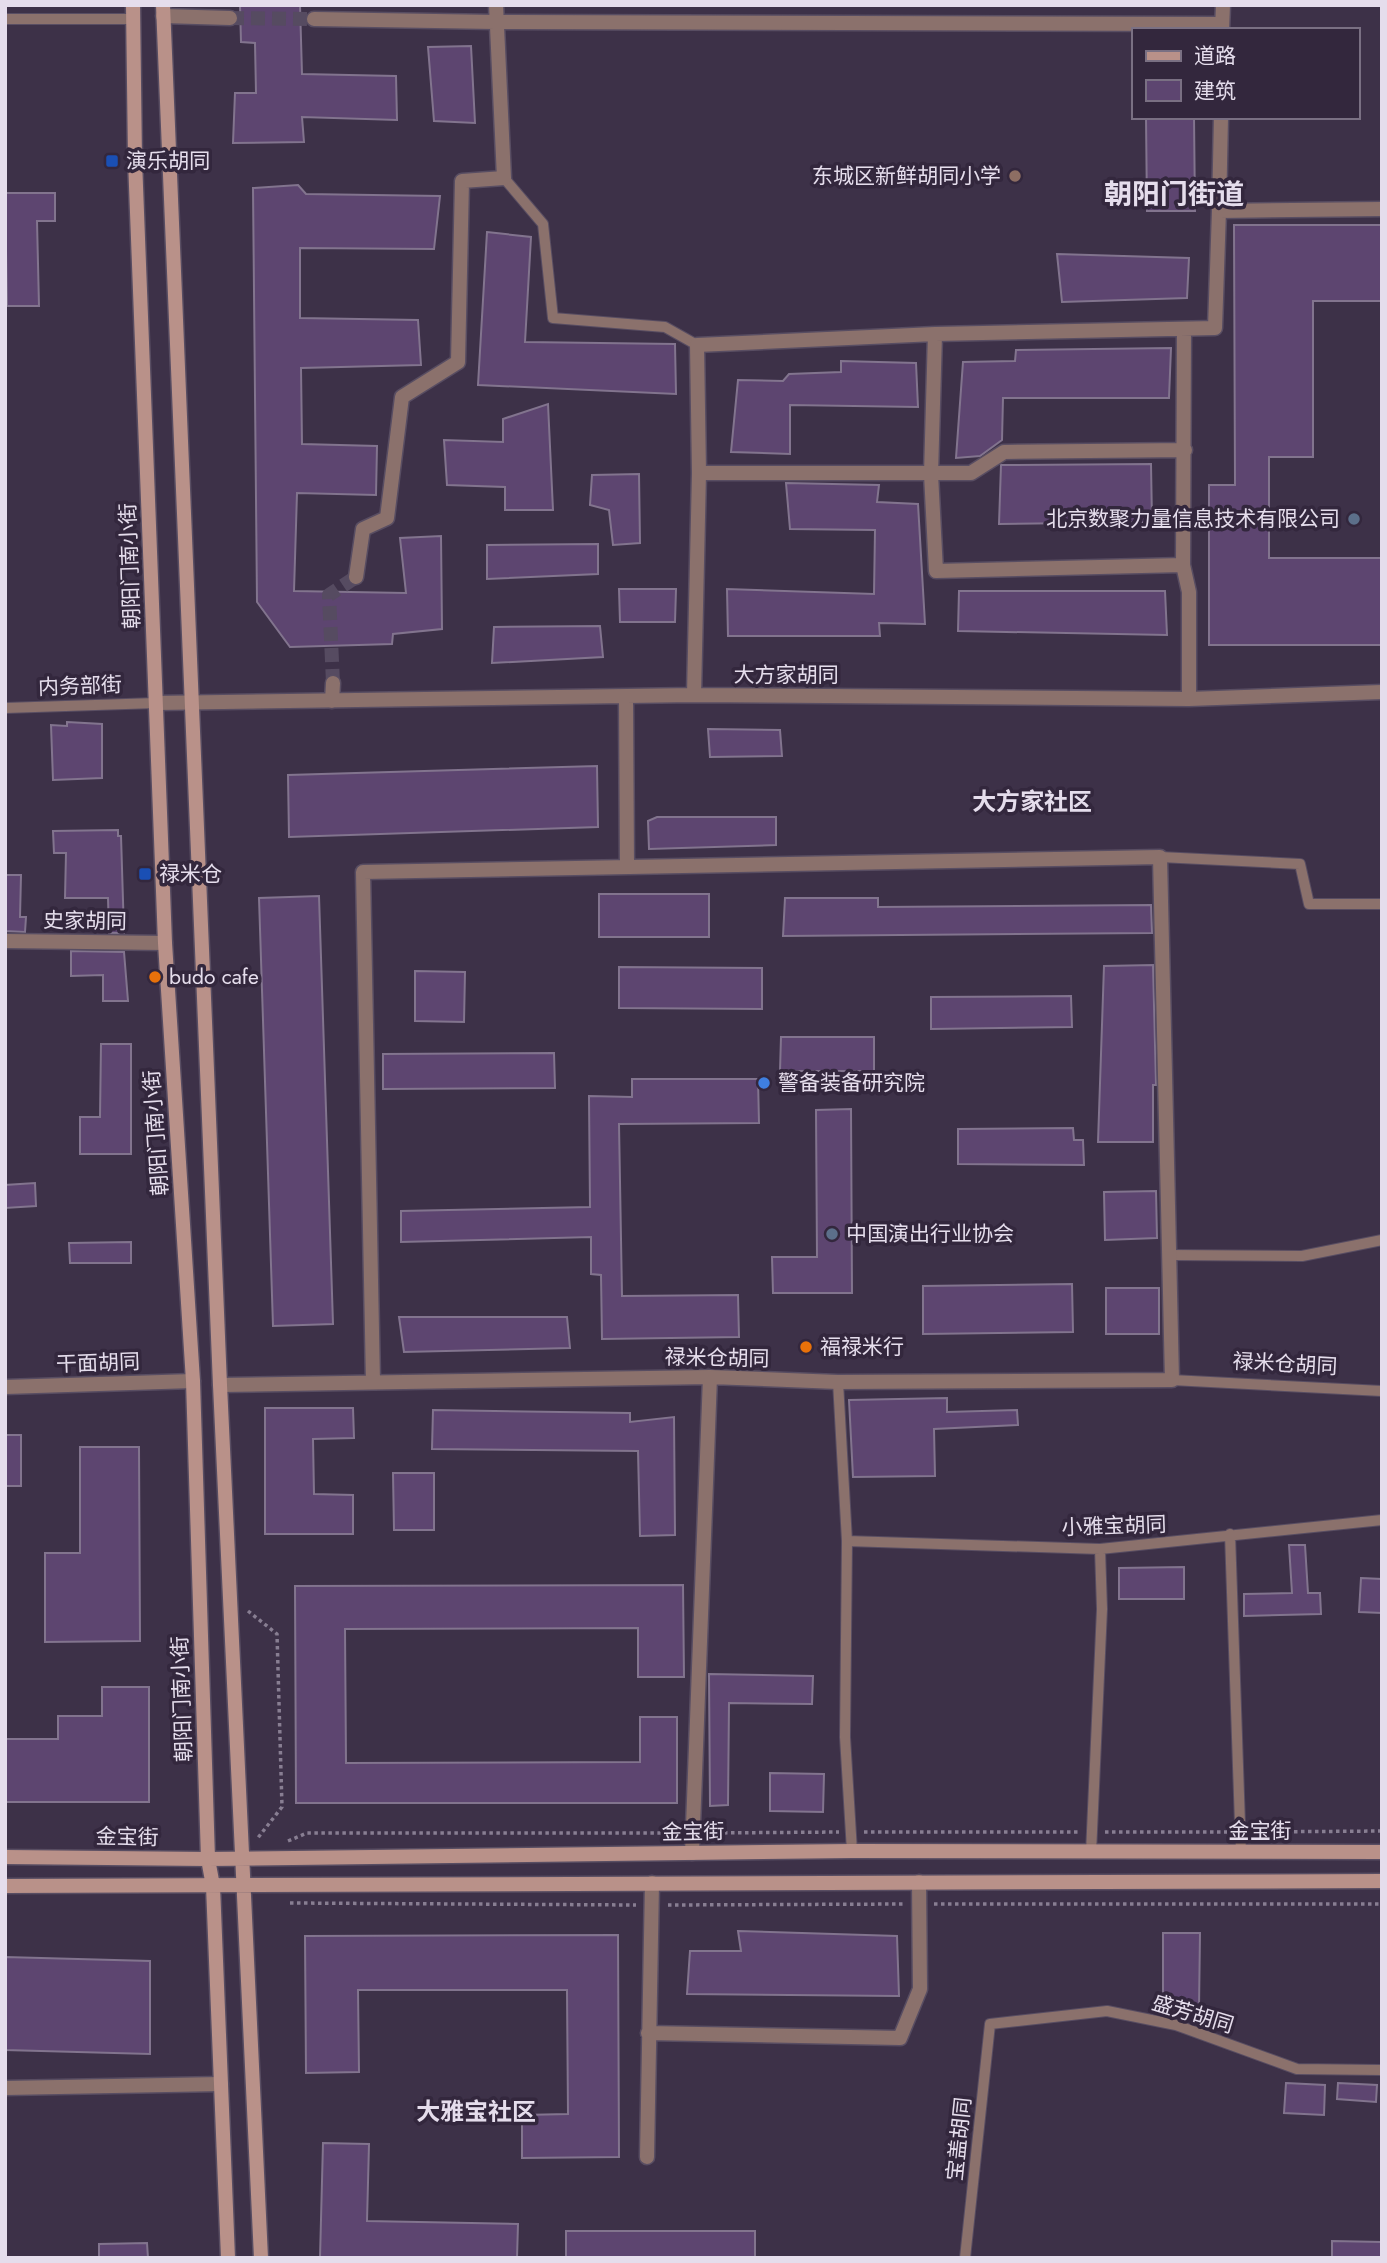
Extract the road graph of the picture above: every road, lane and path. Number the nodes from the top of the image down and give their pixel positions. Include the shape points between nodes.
1 (496, 5) edge
2 (1223, 5) edge
3 (163, 11) edge
4 (133, 12) edge
5 (230, 18) tunnel mouth
6 (5, 19) edge
7 (314, 19) tunnel mouth
8 (495, 22) junction
9 (1222, 27) edge
10 (1221, 119) edge
11 (504, 178) junction
12 (1382, 209) edge
13 (1219, 211) junction
14 (1184, 329) junction
15 (935, 334) junction
16 (697, 345) junction
17 (1185, 450) junction
18 (699, 473) junction
19 (931, 474) junction
20 (1183, 565) junction
21 (356, 577) tunnel mouth
22 (333, 683) tunnel mouth
23 (1382, 692) edge
24 (694, 695) junction
25 (626, 698) junction
26 (1189, 699) junction
27 (332, 701) junction
28 (156, 703) junction
29 (190, 704) junction
30 (5, 708) edge
31 (1160, 857) junction
32 (627, 867) junction
33 (1382, 904) edge
34 (5, 941) edge
35 (165, 943) junction
36 (1382, 1240) edge
37 (1168, 1255) junction
38 (710, 1377) junction
39 (1172, 1380) junction
40 (193, 1381) junction
41 (373, 1382) junction
42 (838, 1382) junction
43 (220, 1385) junction
44 (5, 1387) edge
45 (1382, 1391) edge
46 (1382, 1520) edge
47 (1230, 1534) junction
48 (847, 1541) junction
49 (1100, 1549) junction
50 (230, 1598) junction
51 (852, 1851) junction
52 (1382, 1852) edge
53 (692, 1853) junction
54 (1091, 1853) junction
55 (1241, 1853) junction
56 (5, 1857) edge
57 (243, 1858) junction
58 (208, 1859) junction
59 (1382, 1881) edge
60 (919, 1882) junction
61 (652, 1883) junction
62 (243, 1884) junction
63 (5, 1886) edge
64 (213, 1886) junction
65 (286, 1901) dead end
66 (1382, 1903) edge
67 (919, 1904) junction
68 (652, 1905) junction
69 (990, 2024) joint
70 (648, 2033) junction
71 (1382, 2070) edge
72 (221, 2084) junction
73 (5, 2088) edge
74 (647, 2157) dead end
75 (228, 2258) edge
76 (261, 2258) edge
77 (965, 2258) edge

1 - 8 street
2 - 9 street
3 - 5 street
3 - 29 main road
4 - 6 lane
4 - 28 main road, 朝阳门南小街
7 - 8 street
8 - 9 street
8 - 11 street
10 - 13 street
11 - 16 lane via 543,224 553,318 665,327
11 - 21 street via 462,181 458,362 402,397 387,518 363,529
12 - 13 street
13 - 14 street via 1215,328
14 - 15 street
14 - 17 street
15 - 16 street
15 - 19 street
16 - 18 street
17 - 19 street via 1004,452 971,472
17 - 20 street
18 - 19 street
18 - 24 street
19 - 20 street via 936,571
20 - 26 street via 1189,592
22 - 27 street
23 - 26 street, 大方家胡同
24 - 25 street, 大方家胡同
24 - 26 street, 大方家胡同
25 - 27 street, 大方家胡同
25 - 32 street
27 - 29 street, 大方家胡同
28 - 29 street, 大方家胡同
28 - 30 lane, 内务部街
28 - 35 main road, 朝阳门南小街
29 - 43 main road
31 - 32 street
31 - 33 lane via 1300,864 1309,904
31 - 37 street
32 - 41 street via 363,872
34 - 35 street, 史家胡同
35 - 40 main road, 朝阳门南小街
36 - 37 lane via 1302,1256
37 - 39 street
38 - 41 street, 禄米仓胡同
38 - 42 street, 禄米仓胡同
38 - 53 street
39 - 42 street, 禄米仓胡同
39 - 45 lane, 禄米仓胡同
40 - 44 street, 干面胡同
40 - 58 main road, 朝阳门南小街
41 - 43 street, 禄米仓胡同
42 - 48 lane
43 - 50 main road
46 - 47 lane, 小雅宝胡同
47 - 49 lane, 小雅宝胡同
47 - 55 lane
48 - 49 lane, 小雅宝胡同
48 - 51 lane via 845,1737
49 - 54 lane via 1102,1609
50 - 57 main road
50 - 57 path via 277,1634 282,1807
51 - 53 main road, 金宝街
51 - 54 main road, 金宝街
52 - 55 main road, 金宝街
53 - 57 main road, 金宝街
54 - 55 main road, 金宝街
56 - 58 main road, 金宝街
57 - 58 main road, 金宝街
57 - 62 main road
58 - 64 main road, 朝阳门南小街
59 - 60 main road
60 - 61 main road
60 - 67 street
61 - 62 main road
61 - 68 street
62 - 64 main road
62 - 76 main road
63 - 64 main road
64 - 72 main road, 朝阳门南小街
65 - 68 path via 296,1905
66 - 67 path
67 - 68 path
67 - 70 street via 920,1989 900,2038
68 - 70 street
69 - 71 lane, 盛芳胡同 via 1107,2011 1176,2025 1297,2069
69 - 77 lane, 宝盖胡同
70 - 74 street
72 - 73 street
72 - 75 main road, 朝阳门南小街

